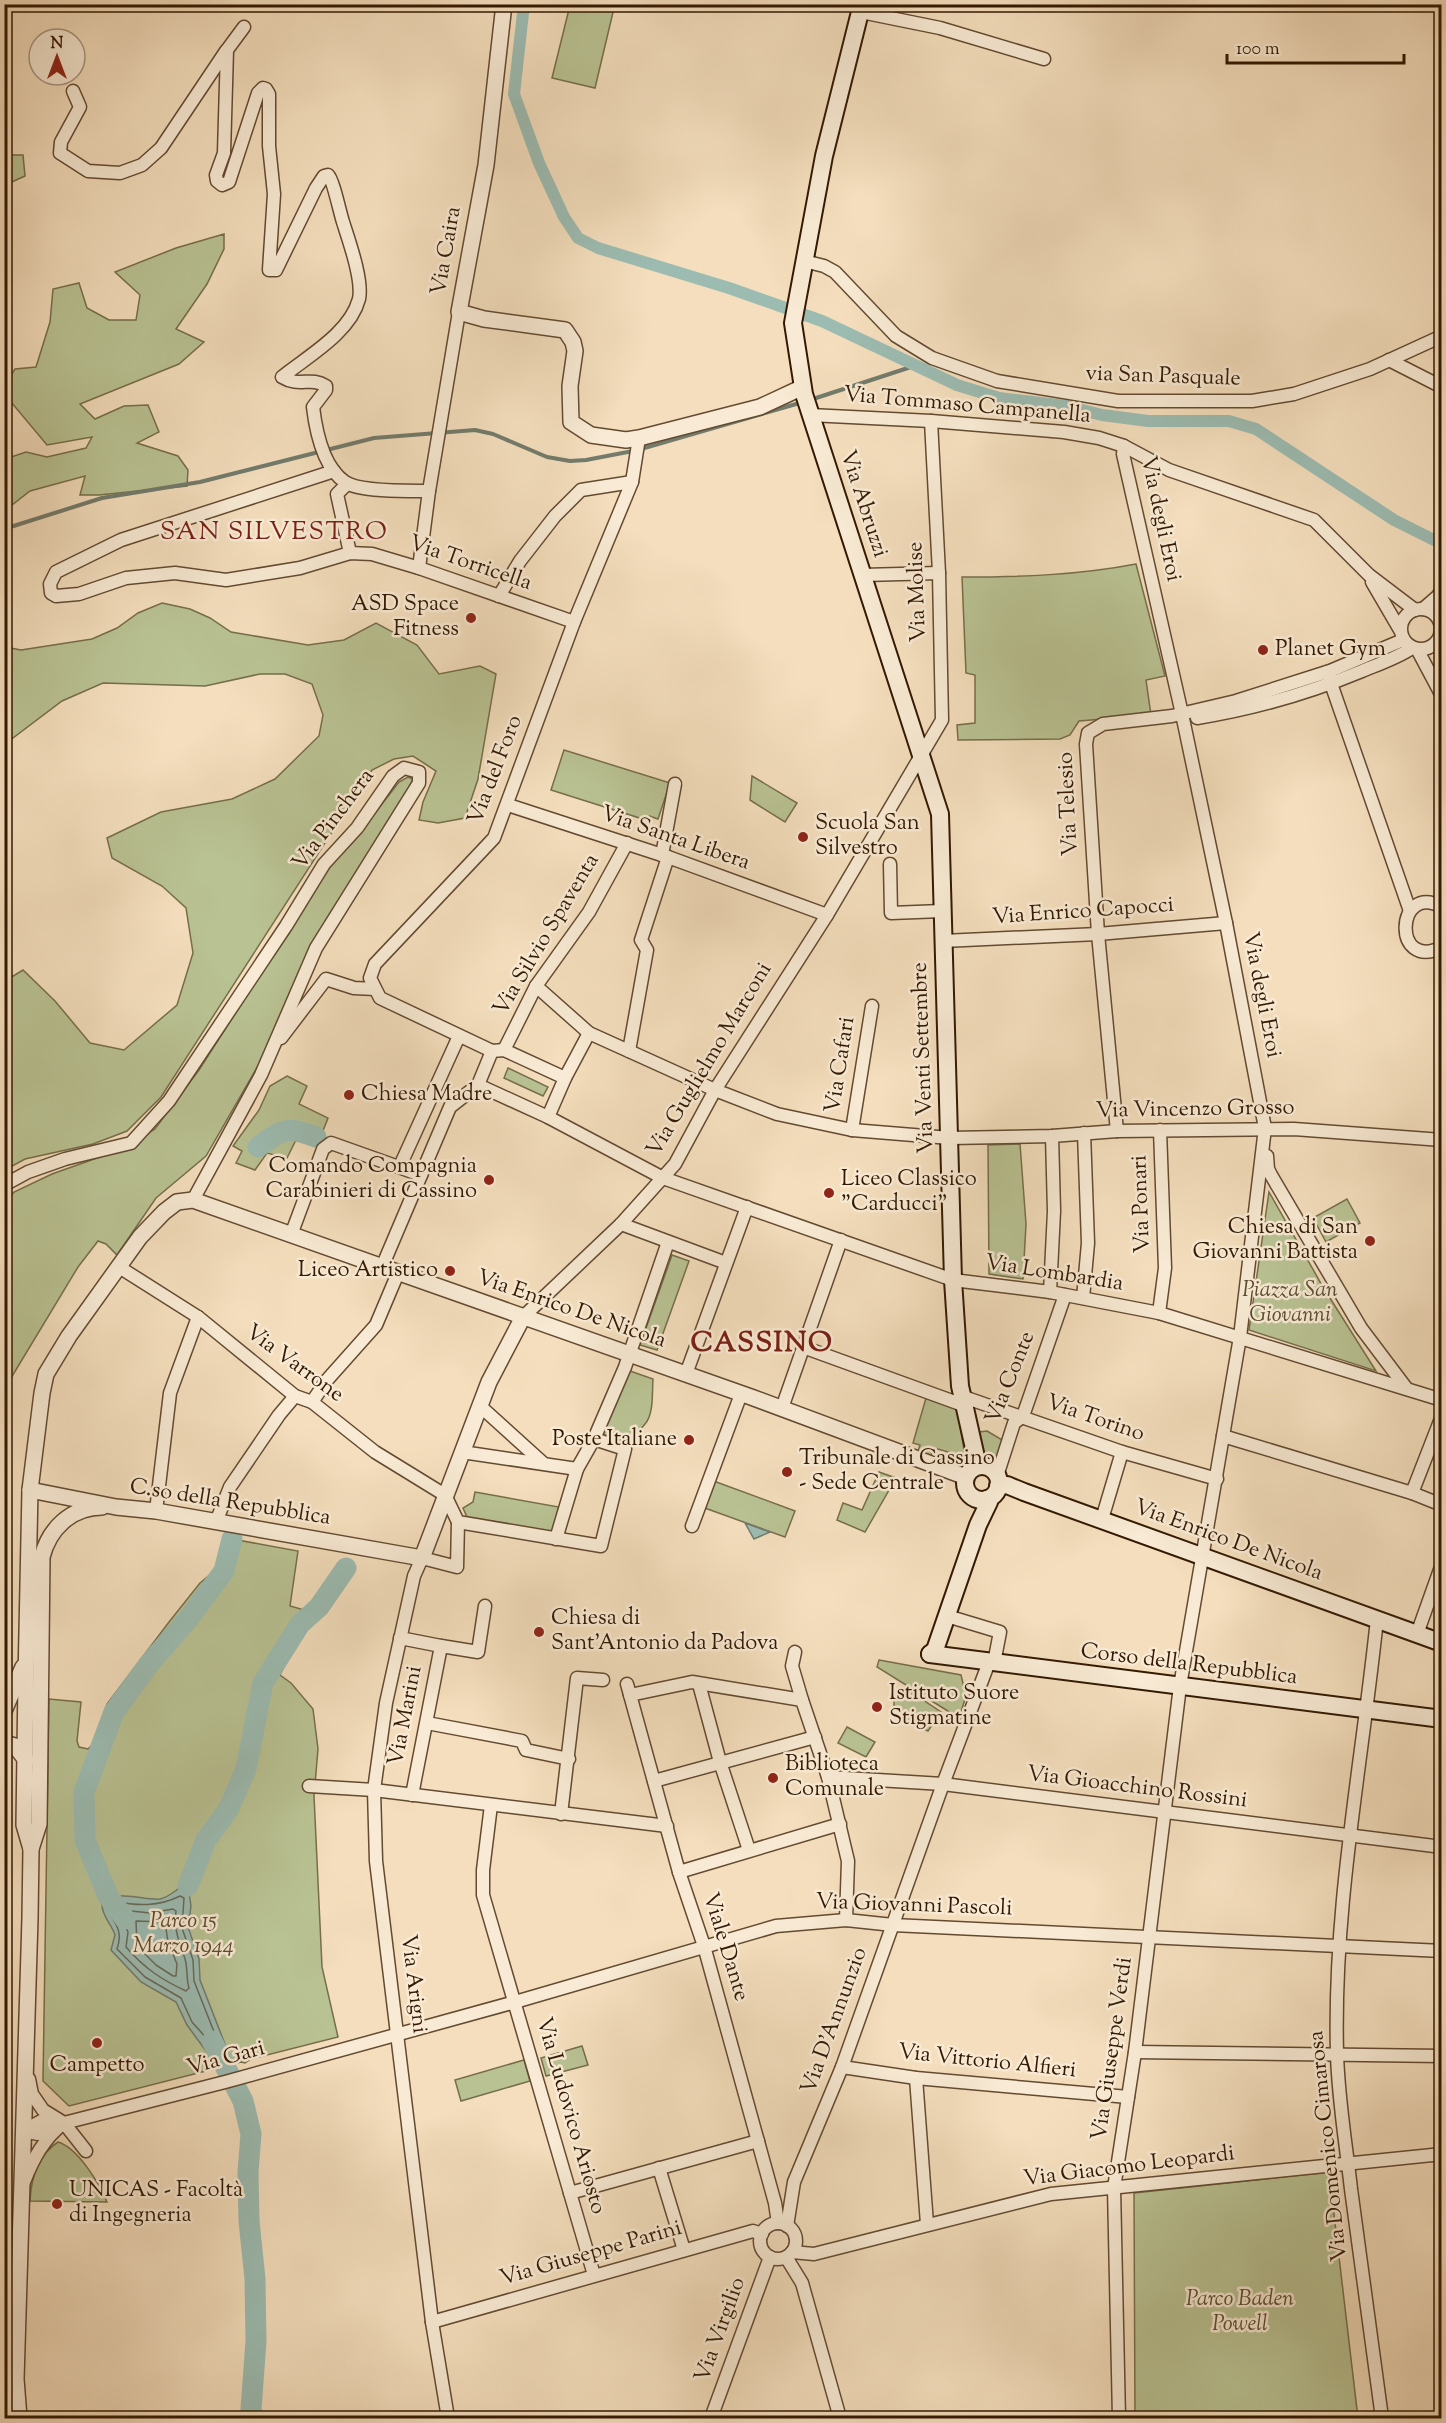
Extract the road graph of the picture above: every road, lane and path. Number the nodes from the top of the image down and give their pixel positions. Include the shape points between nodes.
1 (504, 4) edge
2 (862, 8) edge
3 (244, 27) dead end
4 (227, 50) junction
5 (1044, 59) dead end
6 (73, 91) dead end
7 (804, 261) junction
8 (459, 312) junction
9 (1442, 336) edge
10 (1389, 360) junction
11 (1442, 387) edge
12 (806, 400) junction
13 (931, 420) junction
14 (639, 438) junction
15 (1124, 447) junction
16 (334, 471) junction
17 (632, 482) junction
18 (347, 484) junction
19 (429, 491) junction
20 (350, 554) junction
21 (418, 568) junction
22 (939, 573) junction
23 (863, 575) junction
24 (1369, 575) junction
25 (1440, 593) edge
26 (499, 596) junction
27 (1419, 610) junction
28 (1439, 620) edge
29 (574, 622) junction
30 (1439, 639) edge
31 (1408, 642) junction
32 (1430, 677) junction
33 (1329, 678) junction
34 (1442, 696) edge
35 (1183, 717) junction
36 (921, 757) junction
37 (675, 784) dead end
38 (508, 805) junction
39 (627, 843) junction
40 (665, 856) junction
41 (890, 864) dead end
42 (1442, 907) edge
43 (942, 911) junction
44 (1410, 911) junction
45 (827, 915) junction
46 (1226, 923) junction
47 (1098, 934) junction
48 (943, 941) junction
49 (1442, 947) edge
50 (536, 986) junction
51 (375, 989) junction
52 (872, 1006) dead end
53 (589, 1033) junction
54 (459, 1036) junction
55 (271, 1050) junction
56 (498, 1050) junction
57 (628, 1051) junction
58 (565, 1078) junction
59 (478, 1085) junction
60 (715, 1090) junction
61 (548, 1117) junction
62 (1264, 1128) junction
63 (852, 1130) junction
64 (1160, 1130) junction
65 (1118, 1131) junction
66 (1084, 1133) junction
67 (1052, 1136) junction
68 (950, 1138) junction
69 (1442, 1140) edge
70 (400, 1166) junction
71 (1263, 1173) junction
72 (421, 1175) junction
73 (663, 1178) junction
74 (4, 1185) edge
75 (193, 1200) junction
76 (747, 1207) junction
77 (621, 1224) junction
78 (291, 1235) junction
79 (841, 1240) junction
80 (668, 1242) junction
81 (726, 1263) junction
82 (119, 1267) junction
83 (382, 1267) junction
84 (398, 1273) junction
85 (953, 1280) junction
86 (1050, 1292) junction
87 (1065, 1295) junction
88 (1083, 1298) junction
89 (1159, 1313) junction
90 (198, 1317) junction
91 (523, 1317) junction
92 (1240, 1336) junction
93 (803, 1347) junction
94 (629, 1354) junction
95 (686, 1374) junction
96 (1407, 1389) junction
97 (741, 1394) junction
98 (295, 1396) junction
99 (1442, 1400) edge
100 (962, 1401) junction
101 (312, 1402) junction
102 (480, 1406) junction
103 (782, 1408) junction
104 (1023, 1416) junction
105 (1442, 1416) edge
106 (1222, 1436) junction
107 (594, 1439) junction
108 (462, 1452) junction
109 (1122, 1452) junction
110 (543, 1463) junction
111 (577, 1469) junction
112 (972, 1472) junction
113 (1216, 1479) junction
114 (998, 1481) junction
115 (30, 1490) junction
116 (1412, 1493) junction
117 (445, 1495) junction
118 (981, 1498) junction
119 (1442, 1505) edge
120 (116, 1507) junction
121 (156, 1511) junction
122 (1102, 1520) junction
123 (216, 1522) junction
124 (458, 1522) junction
125 (692, 1526) dead end
126 (556, 1539) junction
127 (1203, 1556) junction
128 (422, 1558) junction
129 (1442, 1564) edge
130 (485, 1606) dead end
131 (947, 1616) junction
132 (40, 1618) junction
133 (1377, 1619) junction
134 (1417, 1634) junction
135 (400, 1638) junction
136 (1442, 1643) edge
137 (441, 1646) junction
138 (795, 1652) dead end
139 (930, 1654) junction
140 (27, 1659) junction
141 (991, 1663) junction
142 (22, 1679) junction
143 (603, 1680) dead end
144 (42, 1683) junction
145 (699, 1684) junction
146 (1180, 1686) junction
147 (802, 1700) junction
148 (1367, 1710) junction
149 (4, 1711) edge
150 (1442, 1719) edge
151 (427, 1723) junction
152 (815, 1737) junction
153 (4, 1743) edge
154 (569, 1759) junction
155 (26, 1760) junction
156 (720, 1762) junction
157 (828, 1778) junction
158 (654, 1781) junction
159 (943, 1784) junction
160 (309, 1786) dead end
161 (374, 1790) junction
162 (412, 1795) junction
163 (491, 1805) junction
164 (561, 1814) junction
165 (1165, 1814) junction
166 (840, 1824) junction
167 (666, 1826) junction
168 (1349, 1835) junction
169 (1442, 1847) edge
170 (31, 1849) junction
171 (749, 1850) junction
172 (679, 1872) junction
173 (846, 1920) junction
174 (893, 1925) junction
175 (1150, 1937) junction
176 (704, 1946) junction
177 (1338, 1946) junction
178 (1442, 1951) edge
179 (515, 2002) junction
180 (399, 2033) junction
181 (1135, 2052) junction
182 (1337, 2055) junction
183 (1442, 2056) edge
184 (842, 2067) junction
185 (26, 2069) junction
186 (916, 2078) junction
187 (1128, 2097) junction
188 (60, 2126) junction
189 (23, 2131) junction
190 (758, 2141) junction
191 (86, 2151) dead end
192 (1442, 2154) edge
193 (1348, 2162) junction
194 (658, 2168) junction
195 (1114, 2188) junction
196 (22, 2189) junction
197 (570, 2193) junction
198 (927, 2224) junction
199 (783, 2225) junction
200 (762, 2234) junction
201 (684, 2250) junction
202 (789, 2255) junction
203 (770, 2257) junction
204 (594, 2275) junction
205 (432, 2322) junction
206 (19, 2418) edge
207 (448, 2418) edge
208 (711, 2418) edge
209 (840, 2418) edge
210 (1119, 2418) edge
211 (1382, 2418) edge

1 - 8 street, Via Caira via 486,165
2 - 5 street
2 - 7 main road, Via Abruzzi via 824,156
3 - 4 street
4 - 6 street via 161,147 142,165 120,173 88,171 60,153 61,142 80,107
4 - 16 street via 224,153 216,181 222,185 229,182 258,93 266,89 274,194 269,270 276,270 316,188 328,175 357,275 359,297 353,313 338,332 282,377 292,383 319,382 326,386 313,407 318,443
7 - 10 street, via San Pasquale via 835,272 896,336 932,358 997,381 1076,396 1118,401 1252,401 1294,394
7 - 12 main road, Via Abruzzi via 793,323
8 - 14 street, Via Caira via 565,330 574,351 571,422 591,435
8 - 19 street
9 - 10 street, via San Pasquale
10 - 11 street
12 - 13 street, Via Tommaso Campanella
12 - 14 street, Via Caira via 760,407
12 - 23 main road, Via Abruzzi
13 - 15 street, Via Tommaso Campanella via 1064,432
13 - 22 street, Via Molise
14 - 17 street, Via del Foro
15 - 24 street, Via Tommaso Campanella via 1170,470 1314,520
15 - 35 street, Via degli Eroi
16 - 18 street
16 - 20 street via 121,540 56,572 50,584 51,593 79,594 126,578 175,573 226,580 300,568
17 - 26 street via 581,490 520,561
17 - 29 street, Via del Foro
18 - 19 street
18 - 20 street via 337,494
19 - 21 street
20 - 21 street, Via Torricella via 372,554
21 - 26 street, Via Torricella
22 - 23 street
22 - 36 street, Via Molise via 942,720
23 - 36 main road, Via Abruzzi
24 - 27 street, Via Tommaso Campanella
24 - 31 street, Via Tommaso Campanella
25 - 27 street
25 - 28 street
26 - 29 street, Via Torricella
27 - 28 street
27 - 31 street via 1404,617
28 - 30 street
29 - 38 street, Via del Foro
30 - 31 street via 1430,647
30 - 32 street via 1430,654
31 - 32 street, Via Tommaso Campanella
31 - 33 street, Via Telesio
32 - 34 street, Via Tommaso Campanella
33 - 35 street, Via Telesio
33 - 44 street
35 - 46 street, Via degli Eroi
35 - 47 street, Via Telesio via 1103,724 1088,733
36 - 43 main road, Via Venti Settembre via 940,814
36 - 45 street, Via Guglielmo Marconi
37 - 40 street
38 - 39 street, Via Santa Libera
38 - 51 street, Via del Foro via 494,838 375,964 370,978
39 - 40 street, Via Santa Libera
39 - 50 street, Via Silvio Spaventa via 589,912
40 - 45 street, Via Santa Libera
40 - 57 street via 641,940 647,950
41 - 43 street via 891,913
42 - 44 street via 1429,903
43 - 48 main road, Via Venti Settembre
44 - 49 street via 1404,933 1412,945 1426,951
45 - 60 street, Via Guglielmo Marconi
46 - 47 street, Via Enrico Capocci
46 - 62 street, Via degli Eroi
47 - 48 street, Via Enrico Capocci
47 - 65 street, Via Telesio
48 - 68 main road, Via Venti Settembre
50 - 53 street, Via Vincenzo Grosso
50 - 56 street, Via Silvio Spaventa
51 - 54 street via 380,998
51 - 55 street via 354,988 326,979
52 - 63 street, Via Cafari
53 - 57 street, Via Vincenzo Grosso
53 - 58 street
54 - 56 street
54 - 70 street
55 - 74 street, Via Pinchera via 316,948 418,783 419,772 404,768 393,776 357,828 324,864 169,1101 131,1143 65,1159
55 - 75 street, Via Pinchera
56 - 58 street
56 - 59 street, Via Silvio Spaventa
57 - 60 street, Via Vincenzo Grosso
58 - 61 street
59 - 61 street, Via Lombardia
59 - 72 street via 450,1107
60 - 63 street, Via Vincenzo Grosso via 777,1114
60 - 73 street, Via Guglielmo Marconi via 675,1164
61 - 73 street, Via Lombardia
62 - 64 street, Via Vincenzo Grosso
62 - 69 street, Via Vincenzo Grosso
62 - 71 street, Via degli Eroi
63 - 68 street, Via Vincenzo Grosso
64 - 65 street, Via Vincenzo Grosso
64 - 89 street, Via Ponari via 1165,1268
65 - 66 street, Via Vincenzo Grosso
66 - 67 street, Via Vincenzo Grosso
66 - 88 street via 1088,1243
67 - 68 street, Via Vincenzo Grosso
67 - 86 street
68 - 85 main road, Via Venti Settembre
70 - 72 street
70 - 78 street via 331,1143 323,1149
71 - 92 street
71 - 96 street via 1361,1328
72 - 83 street
73 - 76 street, Via Lombardia
73 - 77 street, Via Guglielmo Marconi
75 - 78 street, Via Enrico De Nicola
75 - 82 street via 177,1202 164,1212
76 - 79 street, Via Lombardia
76 - 81 street
77 - 80 street
77 - 91 street, Via Guglielmo Marconi
78 - 83 street, Via Enrico De Nicola
79 - 85 street, Via Lombardia
79 - 93 street
80 - 81 street
80 - 94 street
81 - 95 street
82 - 90 street, Via Varrone
82 - 115 street via 46,1374
83 - 84 street, Via Enrico De Nicola
84 - 91 street, Via Enrico De Nicola
84 - 101 street via 376,1324
85 - 86 street, Via Lombardia
85 - 100 main road, Via Venti Settembre
86 - 87 street, Via Lombardia
87 - 88 street, Via Lombardia
87 - 104 street, Via Conte
88 - 89 street, Via Lombardia
89 - 92 street, Via Lombardia
90 - 98 street, Via Varrone
90 - 121 street via 170,1393
91 - 94 street, Via Enrico De Nicola
91 - 102 street, Via Guglielmo Marconi
92 - 96 street, Via Lombardia
92 - 106 street
93 - 100 street, Via Torino
93 - 103 street
94 - 95 street, Via Enrico De Nicola
94 - 107 street
95 - 97 street, Via Enrico De Nicola
96 - 99 street, Via Lombardia
97 - 103 street, Via Enrico De Nicola
97 - 125 street
98 - 101 street, Via Varrone
98 - 123 street via 230,1487
100 - 104 street, Via Torino
100 - 112 main road, Via Venti Settembre
101 - 117 street, Via Varrone via 375,1452
102 - 108 street, Via Guglielmo Marconi
102 - 110 street
103 - 112 street, Via Enrico De Nicola
104 - 109 street, Via Torino
104 - 114 street, Via Conte via 1014,1423
105 - 116 street
106 - 113 street
106 - 116 street
107 - 111 street
107 - 126 street via 624,1449 601,1546
108 - 110 street
108 - 117 street, Via Guglielmo Marconi
109 - 113 street, Via Torino
109 - 122 street
110 - 111 street
111 - 126 street
112 - 114 main road via 987,1467
112 - 118 main road via 965,1482 968,1492
113 - 127 street
114 - 118 main road via 996,1491
114 - 122 main road, Via Enrico De Nicola
115 - 120 street, C.so della Repubblica
115 - 140 street
116 - 119 street
117 - 124 street
117 - 128 street, Via Guglielmo Marconi
118 - 131 main road via 989,1502
118 - 139 main road via 926,1642
120 - 121 street, C.so della Repubblica
120 - 132 street via 83,1510 67,1519 47,1540 42,1557
121 - 123 street, C.so della Repubblica
122 - 127 main road, Via Enrico De Nicola
123 - 128 street, C.so della Repubblica
124 - 126 street
124 - 128 street via 457,1567
127 - 133 main road, Via Enrico De Nicola
127 - 146 street, Via Giuseppe Verdi
128 - 135 street, Via Arigni
129 - 134 street
130 - 137 street, Via Marini via 477,1652
131 - 139 main road
131 - 141 street, Via D'Annunzio via 1000,1632
132 - 140 street
132 - 144 street
133 - 134 main road, Via Enrico De Nicola
133 - 148 street, Via Domenico Cimarosa
134 - 136 main road, Via Enrico De Nicola
135 - 137 street, Via Marini
135 - 161 street, Via Arigni via 386,1702
137 - 151 street, Via Marini
138 - 147 street via 792,1666
139 - 141 main road, Corso della Repubblica
140 - 142 street
141 - 146 main road, Corso della Repubblica
141 - 159 street, Via D'Annunzio
142 - 144 street
142 - 149 street
142 - 155 street
143 - 154 street via 577,1678
144 - 170 street via 39,1824
145 - 147 street
145 - 156 street
145 - 158 street, Viale Dante via 629,1690
146 - 148 main road, Corso della Repubblica
146 - 165 street, Via Giuseppe Verdi
147 - 152 street
148 - 150 main road, Corso della Repubblica
148 - 168 street, Via Domenico Cimarosa
151 - 154 street via 522,1740 526,1750
151 - 162 street, Via Marini
152 - 156 street
152 - 157 street
153 - 155 street via 15,1746
154 - 164 street
155 - 170 street via 24,1825
156 - 158 street
156 - 171 street
157 - 159 street, Via Gioacchino Rossini
157 - 166 street
158 - 167 street, Viale Dante
159 - 165 street, Via Gioacchino Rossini
159 - 174 street, Via D'Annunzio
160 - 161 street
161 - 162 street
161 - 180 street, Via Arigni via 376,1862
162 - 163 street
163 - 164 street
163 - 179 street, Via Ludovico Ariosto via 483,1895
164 - 167 street
165 - 168 street, Via Gioacchino Rossini
165 - 175 street, Via Giuseppe Verdi
166 - 171 street
166 - 173 street via 848,1861
167 - 172 street, Viale Dante
168 - 169 street, Via Gioacchino Rossini
168 - 177 street, Via Domenico Cimarosa
170 - 185 street
171 - 172 street
172 - 176 street, Viale Dante
173 - 174 street, Via Giovanni Pascoli
173 - 176 street, Via Giovanni Pascoli via 776,1926
174 - 175 street, Via Giovanni Pascoli
174 - 184 street, Via D'Annunzio
175 - 177 street, Via Giovanni Pascoli
175 - 181 street, Via Giuseppe Verdi
176 - 179 street, Via Giovanni Pascoli
176 - 190 street, Viale Dante
177 - 178 street, Via Giovanni Pascoli
177 - 182 street, Via Domenico Cimarosa
179 - 180 street, Via Giovanni Pascoli
179 - 197 street, Via Ludovico Ariosto
180 - 188 street, Via Gari
180 - 205 street, Via Arigni
181 - 182 street
181 - 187 street, Via Giuseppe Verdi
182 - 183 street
182 - 193 street, Via Domenico Cimarosa
184 - 186 street, Via Vittorio Alfieri
184 - 199 street, Via D'Annunzio via 794,2182
185 - 188 street via 32,2094
185 - 189 street
186 - 187 street, Via Vittorio Alfieri
186 - 198 street
187 - 195 street, Via Giuseppe Verdi
188 - 189 street, Via Gari via 43,2120
188 - 191 street
188 - 196 street via 35,2156
189 - 196 street
190 - 194 street
190 - 199 street, Viale Dante
192 - 193 street, Via Giacomo Leopardi
193 - 195 street, Via Giacomo Leopardi
193 - 211 street, Via Domenico Cimarosa
194 - 197 street
194 - 201 street
195 - 198 street, Via Giacomo Leopardi via 1051,2194
195 - 210 street, Via Giuseppe Verdi
196 - 206 street via 16,2379
197 - 204 street, Via Ludovico Ariosto
198 - 202 street, Via Giacomo Leopardi via 814,2254
199 - 200 street via 769,2226
199 - 202 street via 795,2236 796,2244
200 - 201 street, Via Giuseppe Parini via 753,2231
200 - 203 street via 762,2247
201 - 204 street, Via Giuseppe Parini
202 - 203 street
202 - 209 street via 802,2283
203 - 208 street, Via Virgilio
204 - 205 street, Via Giuseppe Parini
205 - 207 street, Via Arigni

